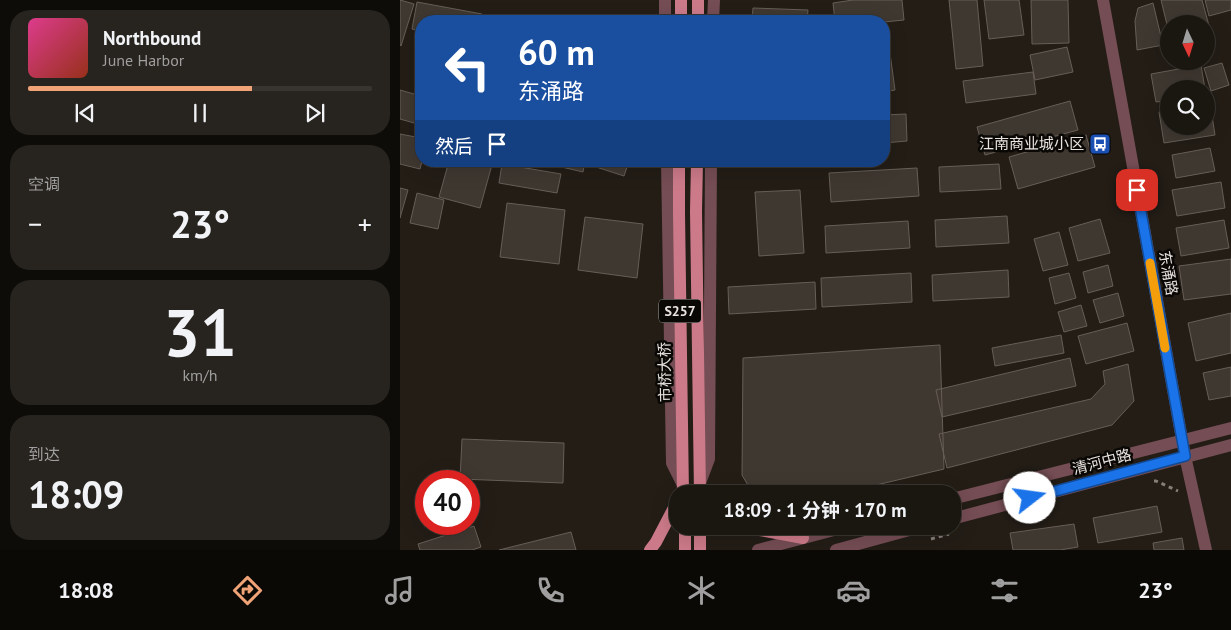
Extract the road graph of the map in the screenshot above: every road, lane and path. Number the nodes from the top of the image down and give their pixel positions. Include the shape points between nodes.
1 (665, 0) edge
2 (681, 0) edge
3 (698, 0) edge
4 (714, 0) edge
5 (1103, 0) edge
6 (665, 15) edge
7 (681, 15) edge
8 (698, 15) edge
9 (713, 15) edge
10 (667, 167) edge
11 (679, 167) edge
12 (696, 167) edge
13 (711, 167) edge
14 (1231, 428) edge
15 (1182, 440) junction
16 (1231, 445) edge
17 (1185, 456) junction
18 (1146, 483) dead end
19 (680, 485) edge
20 (682, 485) edge
21 (701, 485) edge
22 (703, 485) edge
23 (1184, 493) dead end
24 (961, 497) edge
25 (669, 517) edge
26 (961, 517) edge
27 (684, 535) edge
28 (700, 535) edge
29 (787, 535) edge
30 (814, 535) edge
31 (891, 535) edge
32 (946, 535) edge
33 (803, 538) junction
34 (926, 540) dead end
35 (650, 550) edge
36 (685, 550) edge
37 (700, 550) edge
38 (758, 550) edge
39 (836, 550) edge
40 (1206, 550) edge

1 - 6 street
2 - 7 main road
3 - 8 main road
4 - 9 street
5 - 15 street, 东涌路
10 - 19 street via 672,463
11 - 20 main road, 市桥大桥 / S257
12 - 21 main road, S257
13 - 22 street via 709,459
14 - 15 street, 清河中路
15 - 17 street, 东涌路
15 - 24 street, 清河中路
16 - 17 street, 清河中路
17 - 26 street, 清河中路
17 - 40 street, 东涌路
18 - 23 path via 1156,481
25 - 35 main road
27 - 36 main road
28 - 37 main road
29 - 33 main road
30 - 33 street
31 - 39 street
32 - 34 path
33 - 38 street

